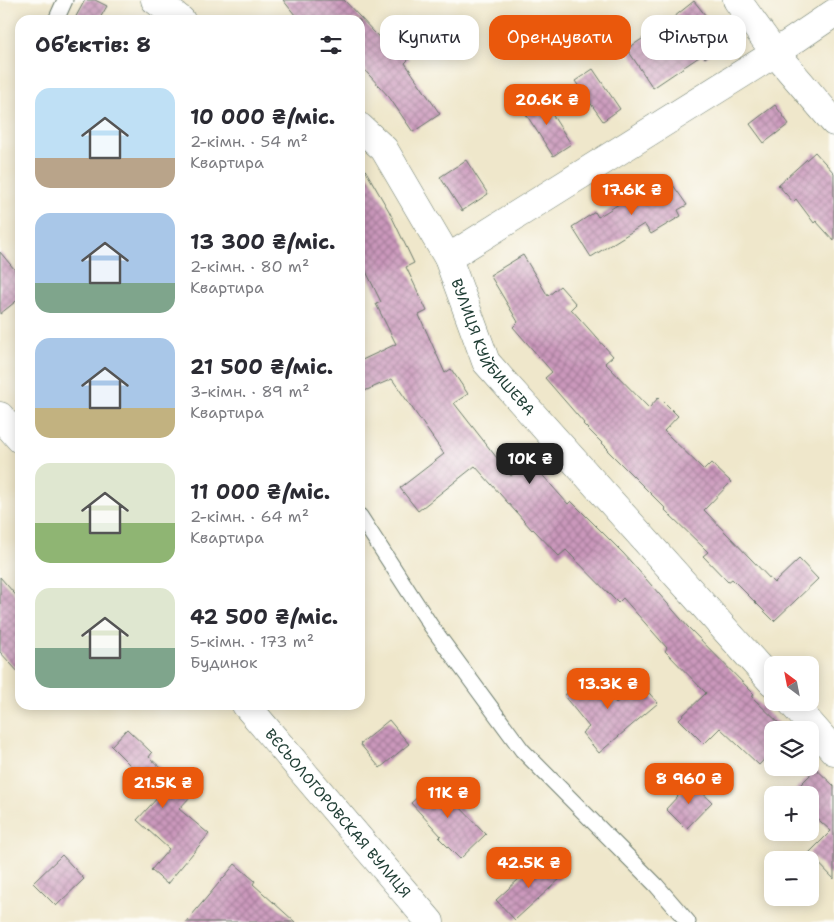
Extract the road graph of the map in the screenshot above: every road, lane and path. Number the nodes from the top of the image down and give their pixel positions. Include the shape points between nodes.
1 (65, 0) edge
2 (155, 0) edge
3 (737, 0) edge
4 (834, 13) edge
5 (58, 15) edge
6 (174, 15) edge
7 (775, 53) junction
8 (834, 122) edge
9 (365, 132) edge
10 (448, 258) junction
11 (0, 416) edge
12 (15, 433) edge
13 (365, 524) edge
14 (764, 673) edge
15 (250, 710) edge
16 (799, 711) edge
17 (834, 750) edge
18 (430, 922) edge
19 (688, 922) edge

1 - 5 lane
2 - 6 street
3 - 7 street
4 - 7 street
7 - 8 street
7 - 10 street
9 - 10 street, ВУЛИЦЯ КУЙБИШЕВА via 384,149
10 - 14 street, ВУЛИЦЯ КУЙБИШЕВА via 486,362
11 - 12 street
13 - 19 lane via 431,626 522,750 656,885
15 - 18 street, ВЄСЬОЛОГОРОВСКАЯ ВУЛИЦЯ
16 - 17 street

